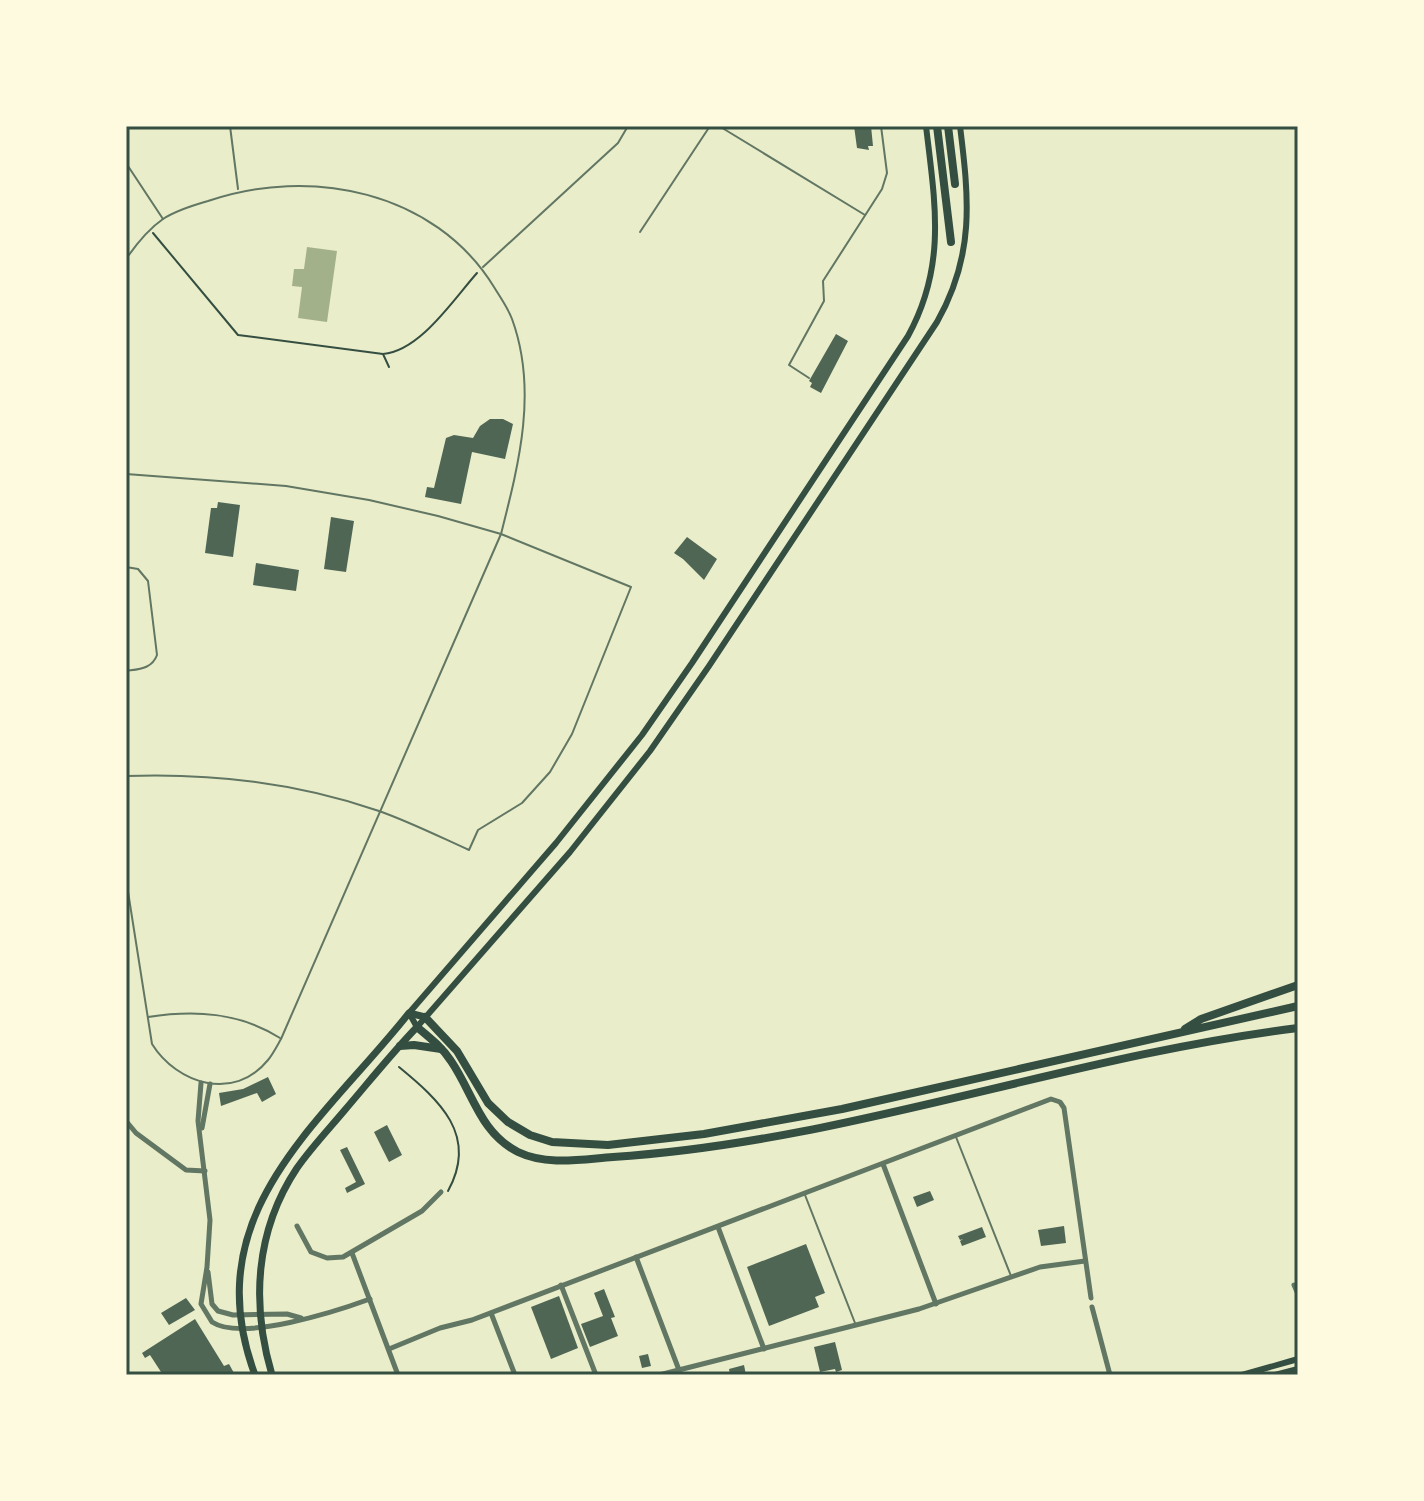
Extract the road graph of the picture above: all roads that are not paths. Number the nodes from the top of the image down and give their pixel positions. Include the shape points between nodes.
1 (230, 126) edge
2 (628, 126) edge
3 (710, 126) edge
4 (719, 126) edge
5 (881, 126) edge
6 (926, 126) edge
7 (937, 126) edge
8 (948, 126) edge
9 (960, 126) edge
10 (126, 163) edge
11 (955, 184) dead end
12 (238, 190) junction
13 (866, 215) junction
14 (163, 219) junction
15 (640, 232) dead end
16 (951, 242) dead end
17 (126, 259) edge
18 (482, 268) junction
19 (809, 378) dead end
20 (126, 474) edge
21 (501, 534) junction
22 (126, 567) edge
23 (126, 671) edge
24 (620, 763) junction
25 (633, 773) junction
26 (126, 776) edge
27 (380, 811) junction
28 (126, 879) edge
29 (1298, 985) edge
30 (1298, 1006) edge
31 (409, 1013) junction
32 (148, 1017) junction
33 (425, 1017) junction
34 (417, 1027) junction
35 (1298, 1028) edge
36 (1181, 1032) junction
37 (281, 1039) junction
38 (400, 1046) junction
39 (442, 1049) junction
40 (201, 1083) junction
41 (210, 1084) junction
42 (126, 1121) edge
43 (201, 1132) junction
44 (955, 1136) junction
45 (883, 1164) junction
46 (205, 1171) junction
47 (444, 1192) road end
48 (805, 1194) junction
49 (297, 1226) dead end
50 (718, 1227) junction
51 (352, 1253) junction
52 (636, 1257) junction
53 (1085, 1261) junction
54 (207, 1267) junction
55 (1012, 1277) junction
56 (561, 1285) junction
57 (1294, 1285) dead end
58 (1298, 1294) edge
59 (1091, 1298) joint
60 (370, 1299) junction
61 (936, 1304) junction
62 (1092, 1307) joint
63 (491, 1313) junction
64 (259, 1314) junction
65 (241, 1315) junction
66 (301, 1318) junction
67 (856, 1326) junction
68 (261, 1327) junction
69 (244, 1329) junction
70 (389, 1349) junction
71 (764, 1349) junction
72 (1298, 1359) edge
73 (1298, 1369) edge
74 (679, 1370) junction
75 (255, 1375) edge
76 (272, 1375) edge
77 (398, 1375) edge
78 (515, 1375) edge
79 (596, 1375) edge
80 (659, 1375) edge
81 (1110, 1375) edge
82 (1242, 1375) edge
83 (1275, 1375) edge

1 - 12 lane
2 - 18 lane via 618,143
3 - 15 lane
4 - 13 lane
5 - 13 lane via 887,173
6 - 24 main road via 936,243 928,291 913,328 701,651
7 - 16 highway
8 - 11 highway
9 - 25 main road via 968,222 946,304 716,656
10 - 14 lane
12 - 14 lane
12 - 18 lane via 289,185 375,197 434,224
13 - 19 lane via 823,281 824,301 789,365
14 - 17 lane
18 - 21 lane via 512,317 524,364 520,463
20 - 21 lane via 299,488
21 - 27 lane
21 - 27 lane via 631,587 572,734 550,772 522,803 478,830 469,850
22 - 23 lane via 138,569 148,581 157,652 150,665
24 - 25 main road
24 - 31 main road
25 - 33 main road
26 - 27 lane via 243,780
27 - 37 lane
28 - 32 lane
29 - 36 highway via 1201,1019
30 - 36 highway
31 - 33 main road
31 - 34 main road
31 - 65 main road via 267,1188 245,1252
32 - 37 lane via 236,1017
32 - 40 lane via 152,1044 163,1061
33 - 34 main road
33 - 36 highway via 457,1051 488,1103 508,1122 542,1139 587,1145 704,1134 828,1112
34 - 38 main road
34 - 39 highway
35 - 39 highway via 1118,1060 748,1141 564,1160 529,1157 498,1138
37 - 41 lane via 267,1062 250,1075
38 - 39 highway
38 - 64 main road via 285,1188 262,1253
40 - 41 lane
40 - 43 street
41 - 43 street
42 - 46 street via 186,1170
43 - 46 street
44 - 45 street
44 - 53 street via 1051,1099 1062,1104
44 - 55 lane
45 - 48 street
45 - 61 street
46 - 54 street
47 - 51 street
48 - 50 street
48 - 67 lane
49 - 51 street via 315,1255 336,1258
50 - 52 street
50 - 71 street
51 - 60 street
52 - 56 street
52 - 74 street
53 - 55 street
53 - 59 street
54 - 65 street via 212,1304 224,1313
54 - 69 street via 201,1304 206,1315 218,1327
55 - 61 street
56 - 63 street
56 - 79 street
57 - 58 street
59 - 62 lane
60 - 66 street
60 - 70 street
61 - 67 street
62 - 81 street
63 - 70 street
63 - 78 street
64 - 65 street
64 - 66 street
64 - 68 main road
65 - 69 main road
66 - 68 street
67 - 71 street
68 - 69 street
68 - 76 main road
69 - 75 main road
70 - 77 street
71 - 74 street
72 - 82 main road
73 - 83 main road
74 - 80 street

